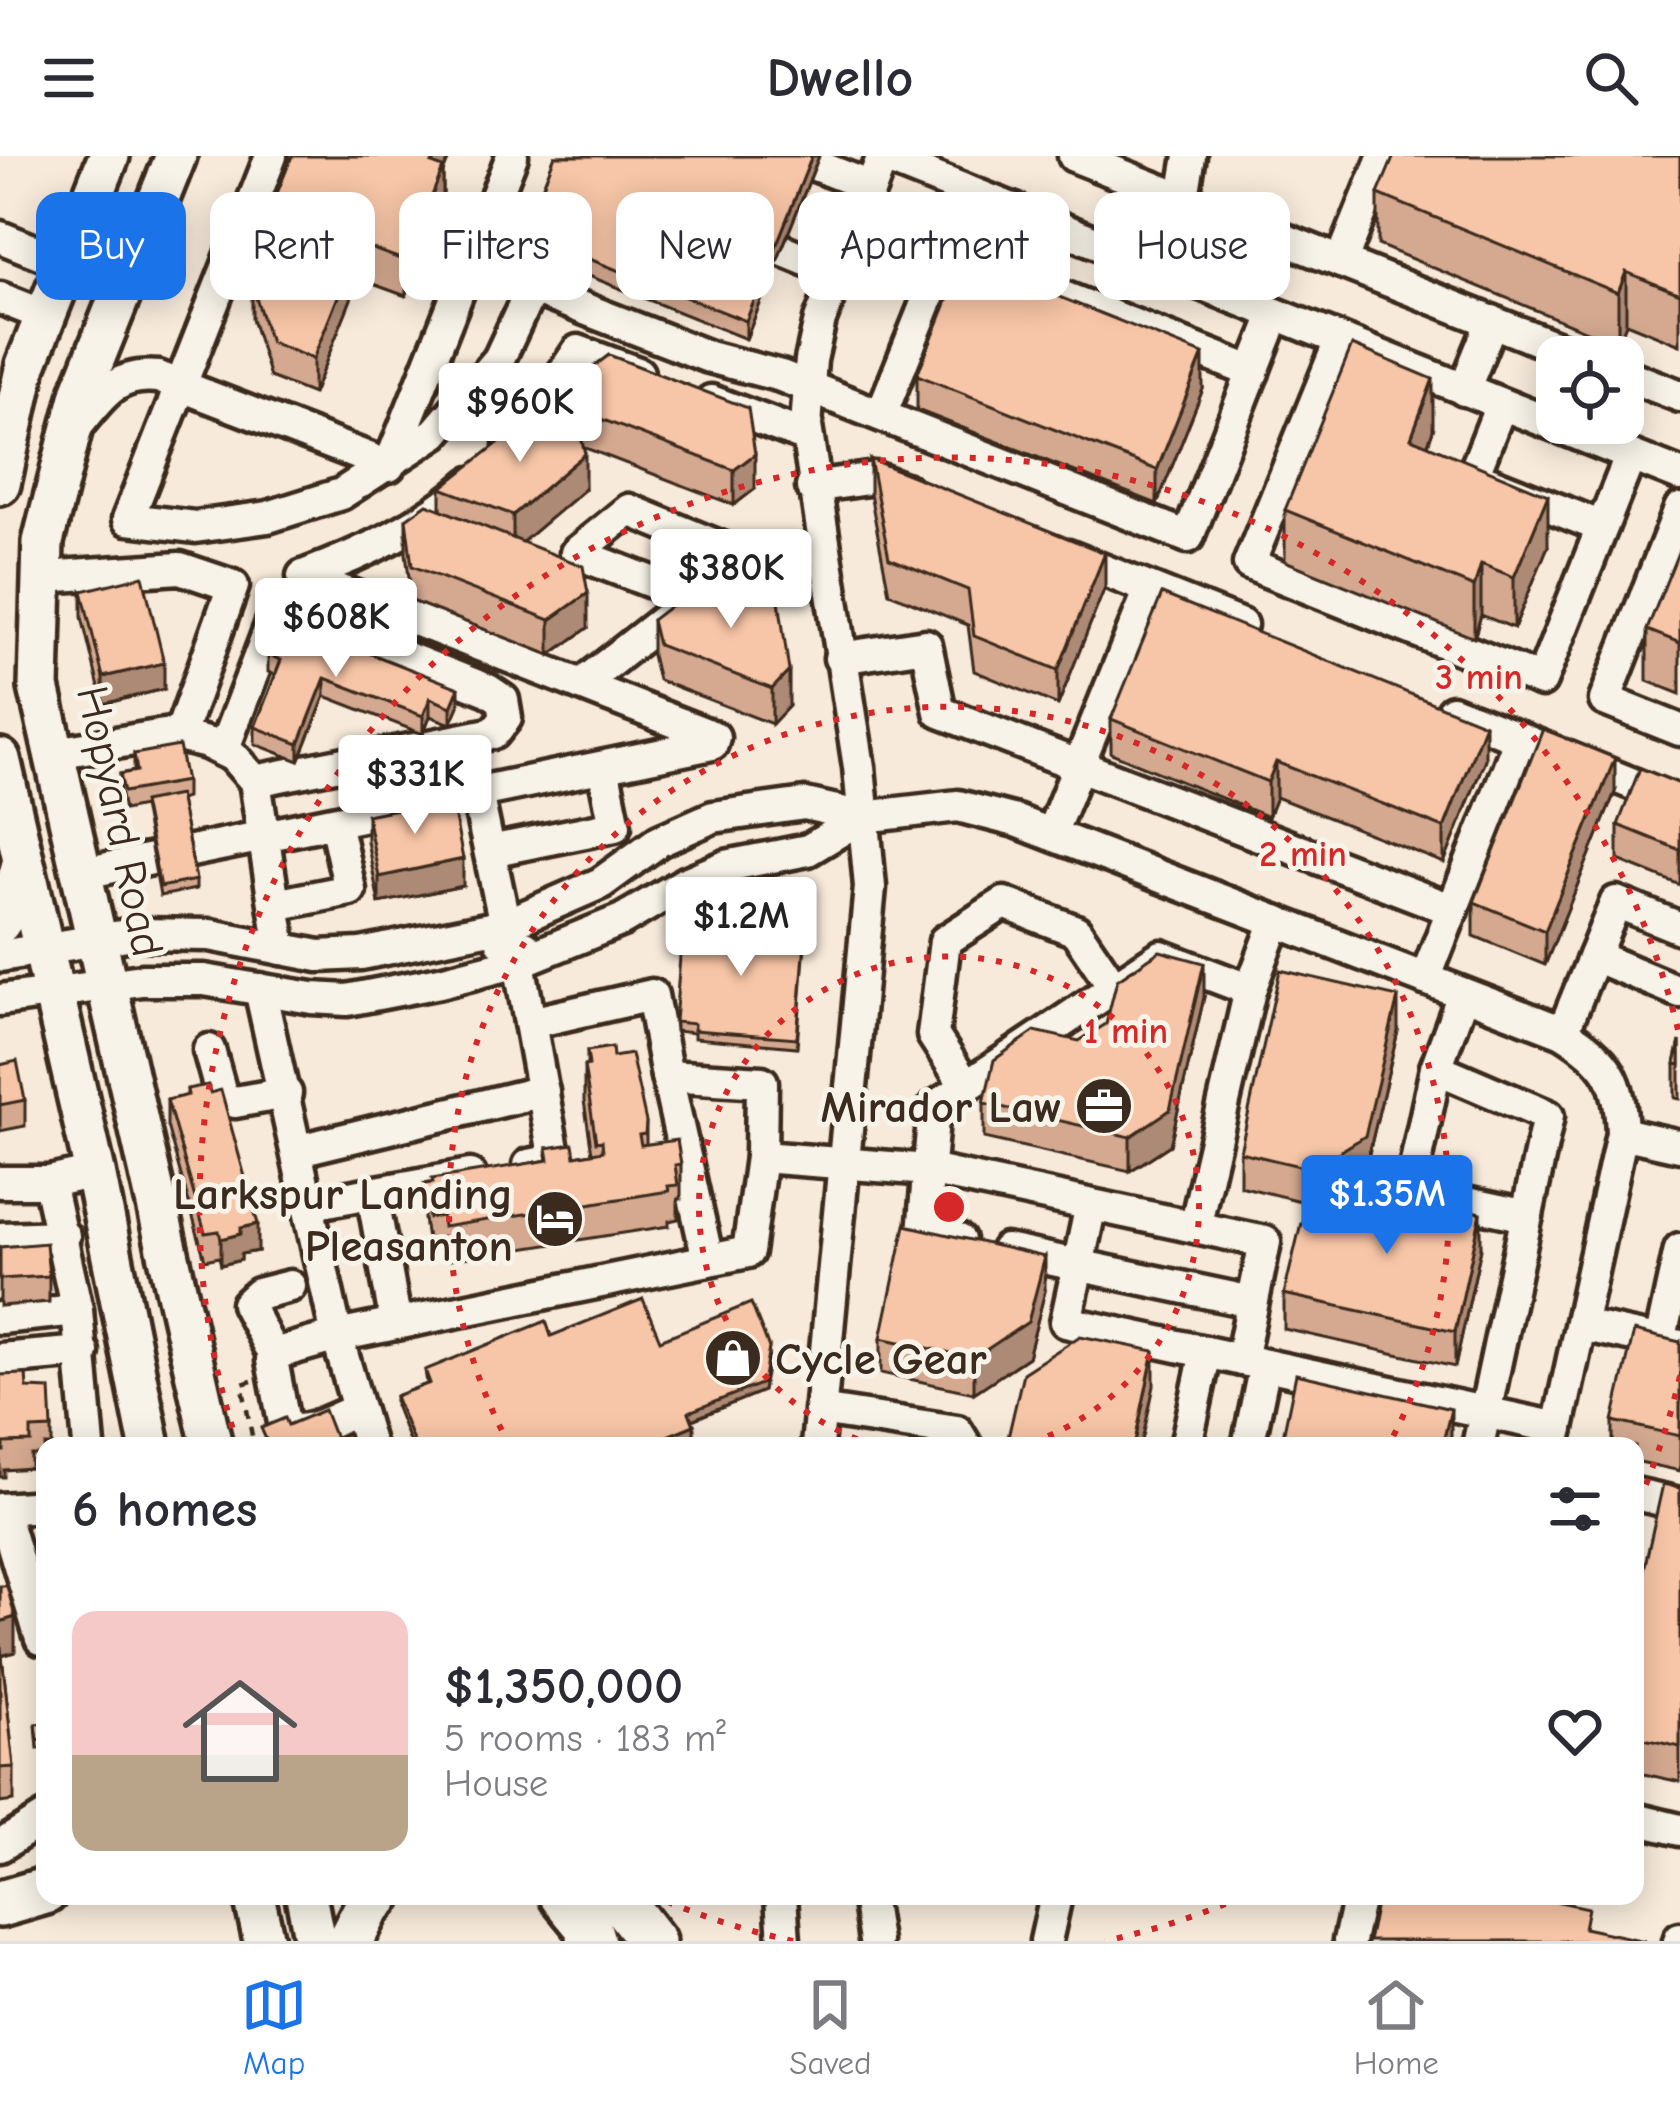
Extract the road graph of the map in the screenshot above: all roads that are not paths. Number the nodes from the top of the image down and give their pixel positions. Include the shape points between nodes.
1 (110, 156) edge
2 (176, 156) edge
3 (271, 156) edge
4 (512, 156) edge
5 (1074, 156) edge
6 (1190, 156) edge
7 (1384, 156) edge
8 (815, 165) edge
9 (878, 167) edge
10 (96, 192) edge
11 (498, 192) edge
12 (1165, 192) edge
13 (1184, 192) edge
14 (0, 237) edge
15 (1290, 242) edge
16 (1094, 245) edge
17 (782, 250) edge
18 (36, 252) edge
19 (798, 257) edge
20 (1341, 262) junction
21 (0, 298) edge
22 (52, 300) edge
23 (456, 300) edge
24 (526, 300) edge
25 (563, 300) edge
26 (828, 300) edge
27 (1238, 300) edge
28 (1275, 315) junction
29 (46, 316) junction
30 (1492, 321) junction
31 (1536, 339) edge
32 (1340, 340) junction
33 (1253, 372) junction
34 (1644, 382) edge
35 (180, 386) junction
36 (808, 387) junction
37 (1464, 390) junction
38 (1680, 396) edge
39 (1501, 405) junction
40 (881, 415) junction
41 (70, 435) junction
42 (807, 437) junction
43 (1630, 457) junction
44 (389, 466) junction
45 (1680, 475) edge
46 (0, 480) edge
47 (812, 487) junction
48 (939, 503) edge
49 (1680, 509) edge
50 (1602, 527) junction
51 (1045, 546) edge
52 (823, 549) junction
53 (744, 557) junction
54 (43, 577) junction
55 (1666, 583) edge
56 (1150, 589) junction
57 (690, 597) junction
58 (1259, 633) edge
59 (841, 658) junction
60 (581, 685) junction
61 (1433, 703) edge
62 (1680, 730) edge
63 (179, 737) junction
64 (1520, 738) junction
65 (223, 751) junction
66 (55, 753) junction
67 (0, 759) edge
68 (1078, 766) junction
69 (603, 767) junction
70 (255, 781) junction
71 (477, 793) junction
72 (1680, 803) edge
73 (6, 807) edge
74 (863, 817) junction
75 (335, 822) junction
76 (1051, 834) junction
77 (264, 837) junction
78 (490, 851) junction
79 (24, 859) junction
80 (84, 873) junction
81 (552, 904) junction
82 (274, 905) junction
83 (1453, 910) junction
84 (1276, 921) junction
85 (0, 923) edge
86 (505, 925) junction
87 (1680, 928) edge
88 (98, 940) junction
89 (44, 949) junction
90 (281, 949) junction
91 (0, 956) edge
92 (1594, 956) junction
93 (519, 962) junction
94 (458, 978) junction
95 (1425, 980) junction
96 (107, 985) junction
97 (260, 988) junction
98 (1114, 988) junction
99 (1250, 990) junction
100 (54, 992) junction
101 (1680, 992) edge
102 (1463, 994) junction
103 (0, 1000) edge
104 (530, 1023) junction
105 (1563, 1032) junction
106 (209, 1050) dead end
107 (1436, 1069) junction
108 (667, 1076) junction
109 (966, 1086) junction
110 (543, 1091) junction
111 (286, 1093) junction
112 (1622, 1133) junction
113 (1680, 1146) edge
114 (298, 1150) junction
115 (761, 1157) junction
116 (843, 1164) junction
117 (928, 1171) junction
118 (95, 1172) junction
119 (0, 1182) edge
120 (49, 1182) junction
121 (372, 1193) junction
122 (310, 1204) junction
123 (1091, 1205) junction
124 (1527, 1216) junction
125 (1195, 1228) junction
126 (64, 1236) junction
127 (0, 1238) edge
128 (1680, 1249) edge
129 (708, 1260) junction
130 (1078, 1265) junction
131 (290, 1286) dead end
132 (1252, 1301) junction
133 (77, 1310) junction
134 (0, 1318) edge
135 (396, 1324) junction
136 (1581, 1325) junction
137 (337, 1336) junction
138 (1670, 1344) edge
139 (83, 1352) junction
140 (1206, 1352) junction
141 (0, 1359) edge
142 (1253, 1362) junction
143 (274, 1365) junction
144 (356, 1410) junction
145 (820, 1410) junction
146 (1485, 1412) junction
147 (904, 1434) edge
148 (88, 1437) edge
149 (148, 1437) edge
150 (210, 1437) edge
151 (315, 1437) edge
152 (366, 1437) edge
153 (818, 1437) edge
154 (961, 1437) edge
155 (1188, 1437) edge
156 (1249, 1437) edge
157 (1480, 1437) edge
158 (1556, 1437) edge
159 (1644, 1495) edge
160 (1680, 1504) edge
161 (36, 1507) edge
162 (1, 1509) edge
163 (36, 1623) edge
164 (1644, 1821) edge
165 (36, 1824) edge
166 (1680, 1830) edge
167 (0, 1846) edge
168 (36, 1894) edge
169 (0, 1904) edge
170 (256, 1905) edge
171 (308, 1905) edge
172 (370, 1905) edge
173 (571, 1905) edge
174 (623, 1905) edge
175 (782, 1905) edge
176 (869, 1905) edge
177 (1054, 1905) edge
178 (1357, 1905) edge
179 (264, 1941) edge
180 (314, 1941) edge
181 (350, 1941) edge
182 (592, 1941) edge
183 (652, 1941) edge
184 (784, 1941) edge
185 (875, 1941) edge
186 (1046, 1941) edge
187 (1349, 1941) edge

1 - 10 main road
2 - 41 main road, Hopyard Road
3 - 35 street
4 - 11 street
5 - 12 street
6 - 13 street
7 - 20 street
8 - 9 street
9 - 16 street
14 - 18 street
15 - 20 street
17 - 19 street
20 - 30 street
21 - 29 street
22 - 29 main road
23 - 44 street
24 - 44 street via 499,359 435,434
25 - 36 street
26 - 36 street
27 - 28 street
28 - 32 street
28 - 33 street
29 - 46 main road via 26,365
30 - 31 street
30 - 37 street
32 - 37 street
32 - 50 street via 1249,563 1541,681
33 - 40 street via 947,251
33 - 40 street via 1188,537
34 - 38 street
35 - 41 street via 127,377
35 - 44 street
35 - 44 street via 128,519 195,527 268,518 340,494
36 - 40 street
36 - 42 street
37 - 39 street
39 - 43 street
39 - 50 street via 1473,476
41 - 54 main road, Hopyard Road via 43,542
42 - 47 street
42 - 60 street via 578,351 528,426 466,488 385,540 303,576
43 - 45 street
43 - 50 street
47 - 48 street via 875,478
47 - 52 street
49 - 55 street
51 - 56 street
52 - 53 street
52 - 59 street
53 - 57 street
53 - 57 street via 628,510 576,554
54 - 63 street via 180,568 233,586
54 - 66 main road, Hopyard Road via 39,687
55 - 62 street via 1605,700
56 - 58 street
56 - 68 street
57 - 60 street
59 - 68 street via 926,645 940,712
59 - 74 street
60 - 69 street via 714,737 712,744
61 - 64 street
63 - 65 street
63 - 66 street
64 - 72 street
64 - 83 street
65 - 70 street
65 - 70 street via 278,607 503,700 506,718 482,737
66 - 80 main road, Hopyard Road
67 - 73 main road
68 - 76 street
68 - 83 street
69 - 71 street
69 - 78 street via 615,826
70 - 77 street
71 - 75 street
71 - 78 street
73 - 79 main road
74 - 76 street via 958,806
74 - 81 street via 805,804 713,817
74 - 93 street via 808,850 726,866
74 - 116 street via 869,887
75 - 77 street
75 - 82 street via 350,890
76 - 84 street
77 - 80 street
77 - 82 street
78 - 86 street
79 - 85 main road
79 - 89 main road
80 - 88 main road, Hopyard Road
81 - 86 street
81 - 93 street via 552,925 522,949
82 - 90 street
83 - 95 street
84 - 95 street
84 - 99 street
86 - 90 street via 361,954
86 - 94 street via 496,952
87 - 92 street via 1616,902
88 - 89 street
88 - 90 street via 210,935
88 - 96 main road, Hopyard Road
89 - 91 street
89 - 100 main road
92 - 101 street
92 - 105 street
93 - 94 street
93 - 104 street
94 - 97 street via 347,1000
95 - 102 street
96 - 97 street via 204,980
96 - 100 street
96 - 150 main road, Hopyard Road
97 - 111 street
98 - 99 street via 1161,956
98 - 109 street
98 - 109 street via 1076,931 1004,903 945,941 933,1035
99 - 125 street
100 - 103 street
100 - 118 main road
102 - 105 street
102 - 107 street
104 - 108 street via 652,995
104 - 110 street
105 - 112 street via 1611,1072
106 - 111 street via 222,1096 235,1102
107 - 124 street via 1548,1116
107 - 124 street via 1410,1190
108 - 115 street via 762,1082
108 - 129 street
109 - 117 street via 934,1108
110 - 114 street
110 - 121 street via 556,1160
111 - 114 street
112 - 113 street
112 - 136 street
114 - 122 street
115 - 116 street
115 - 129 street via 748,1252
116 - 117 street
116 - 145 street
117 - 123 street
117 - 130 street via 923,1233
118 - 120 street
118 - 149 main road
119 - 120 street
120 - 126 street
121 - 122 street
121 - 135 street
122 - 137 street
123 - 125 street
123 - 130 street
124 - 146 street
125 - 132 street via 1265,1242
126 - 127 street
126 - 133 street
128 - 138 street
129 - 135 street
130 - 132 street
130 - 140 street via 1066,1322
131 - 143 street via 247,1304
132 - 142 street
133 - 134 street
133 - 139 street
135 - 137 street
136 - 138 street
136 - 158 street
137 - 143 street
137 - 144 street
139 - 141 street
139 - 148 street
140 - 142 street
140 - 155 street
142 - 146 street
142 - 156 street
143 - 151 street via 286,1428
144 - 151 street
144 - 152 street
145 - 147 street
145 - 153 street
146 - 157 street
146 - 158 street
147 - 154 street
159 - 160 street
161 - 162 street
162 - 163 street
164 - 166 street
165 - 167 street
168 - 169 highway
170 - 179 main road
171 - 180 main road
172 - 181 highway
173 - 182 highway
174 - 183 highway
175 - 184 street
176 - 185 street
177 - 186 street
178 - 187 street

